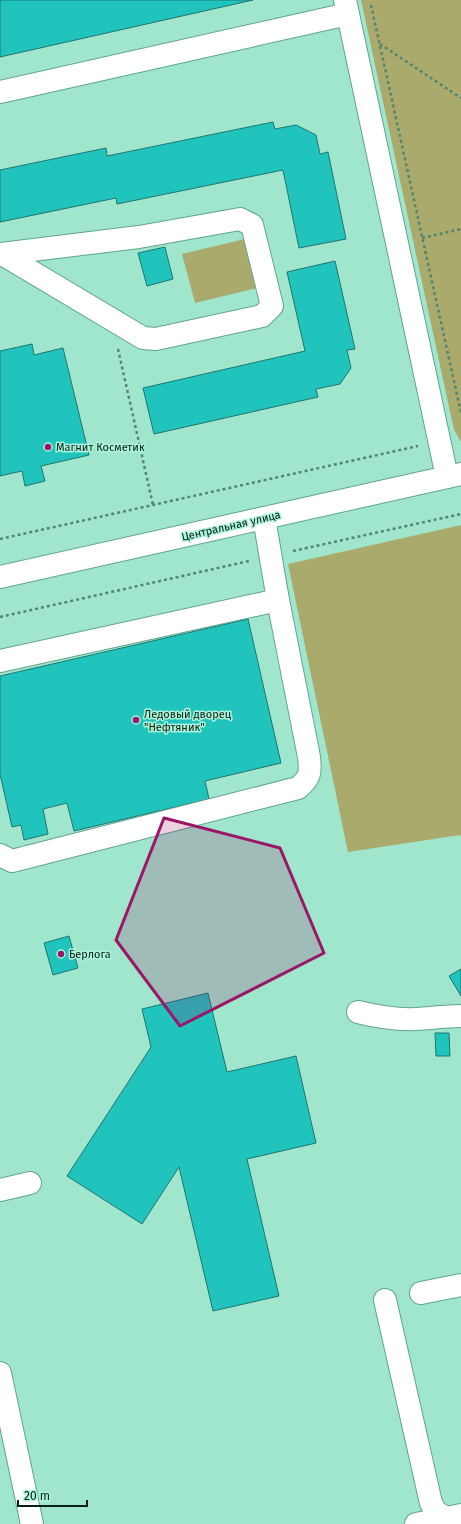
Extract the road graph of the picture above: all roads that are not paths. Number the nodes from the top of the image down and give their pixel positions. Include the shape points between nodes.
1 (346, 7) edge
2 (0, 92) edge
3 (1, 254) edge
4 (454, 475) edge
5 (264, 518) junction
6 (0, 577) edge
7 (278, 600) junction
8 (0, 661) edge
9 (0, 855) edge
10 (358, 1012) dead end
11 (461, 1016) edge
12 (30, 1183) dead end
13 (0, 1190) edge
14 (461, 1285) edge
15 (421, 1293) dead end
16 (385, 1300) dead end
17 (0, 1373) edge
18 (453, 1517) edge
19 (32, 1524) edge
20 (416, 1524) edge

1 - 2 street
1 - 4 street via 439,441
3 - 3 street via 139,237 240,219 252,224 272,306 262,316 156,339 142,338
4 - 5 street, Центральная улица
5 - 6 street, Центральная улица
5 - 7 street
7 - 8 street
7 - 9 street via 309,757 310,769 307,780 298,788 12,861
10 - 11 street via 374,1016 417,1019
12 - 13 street
14 - 15 street
16 - 18 street via 431,1503 436,1512
17 - 19 street
18 - 20 street

